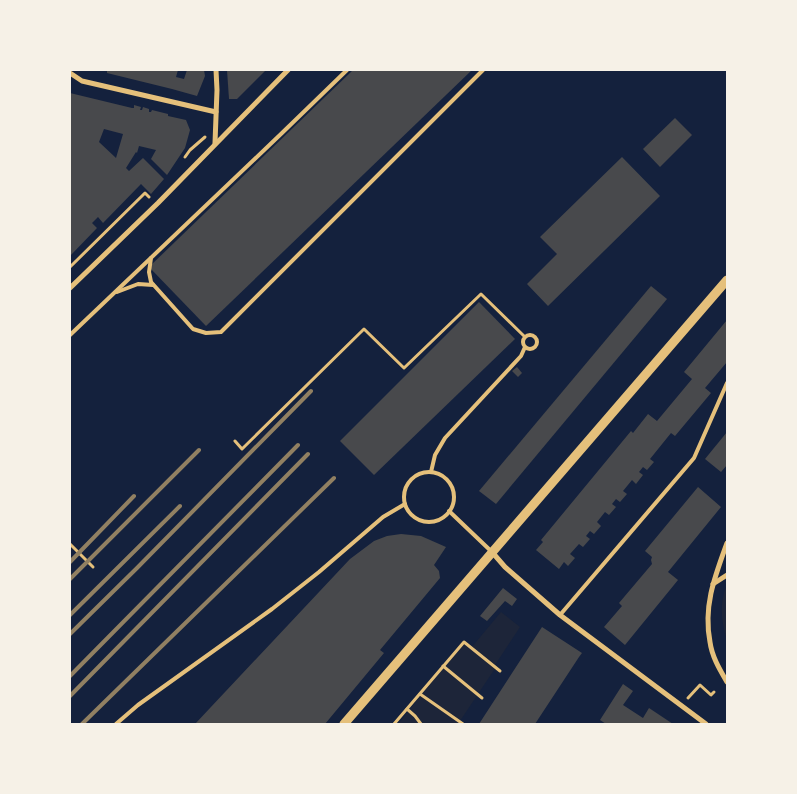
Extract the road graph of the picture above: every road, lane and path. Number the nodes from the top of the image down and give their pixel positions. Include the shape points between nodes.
1 (216, 70) edge
2 (288, 70) edge
3 (347, 70) edge
4 (483, 70) edge
5 (70, 73) edge
6 (216, 112) junction
7 (215, 143) junction
8 (145, 193) dead end
9 (151, 258) junction
10 (70, 268) edge
11 (727, 280) edge
12 (153, 285) junction
13 (70, 288) edge
14 (114, 293) junction
15 (70, 335) edge
16 (525, 337) junction
17 (525, 347) junction
18 (727, 383) edge
19 (235, 441) dead end
20 (431, 472) junction
21 (405, 504) junction
22 (449, 512) junction
23 (727, 543) edge
24 (70, 544) edge
25 (492, 552) junction
26 (727, 556) edge
27 (93, 567) dead end
28 (718, 569) junction
29 (727, 575) edge
30 (712, 584) junction
31 (560, 615) junction
32 (443, 666) junction
33 (500, 671) dead end
34 (727, 682) edge
35 (714, 692) dead end
36 (420, 694) junction
37 (482, 698) dead end
38 (680, 705) junction
39 (407, 709) junction
40 (116, 724) edge
41 (344, 724) edge
42 (394, 724) edge
43 (421, 724) edge
44 (463, 724) edge
45 (706, 724) edge

1 - 6 street
2 - 7 street
3 - 9 lane
4 - 12 lane via 221,332 206,334 193,329
5 - 6 street via 82,81
6 - 7 street
7 - 13 street
8 - 10 path
9 - 12 lane via 149,272
9 - 14 lane
11 - 25 street
12 - 14 lane via 138,284
14 - 15 lane
16 - 17 lane
16 - 17 lane via 534,336 538,342 534,349
16 - 19 path via 482,294 404,368 364,329 242,449
17 - 20 lane via 521,356 445,438 434,455
18 - 31 lane via 694,458
20 - 21 lane via 423,472 410,481 405,488
20 - 22 lane via 446,478 451,485 454,501
21 - 22 lane via 409,512 422,521 439,520
21 - 40 lane via 383,518 272,609
22 - 25 lane
23 - 28 street
24 - 27 path
25 - 31 street
25 - 41 street
26 - 28 street
28 - 30 street
29 - 30 street
30 - 34 street via 708,604 710,644
31 - 38 street
32 - 33 path via 464,642
32 - 36 path
32 - 37 path
35 - 38 path via 711,695 700,685
36 - 39 path
36 - 44 path
38 - 45 street
39 - 42 path
39 - 43 path

